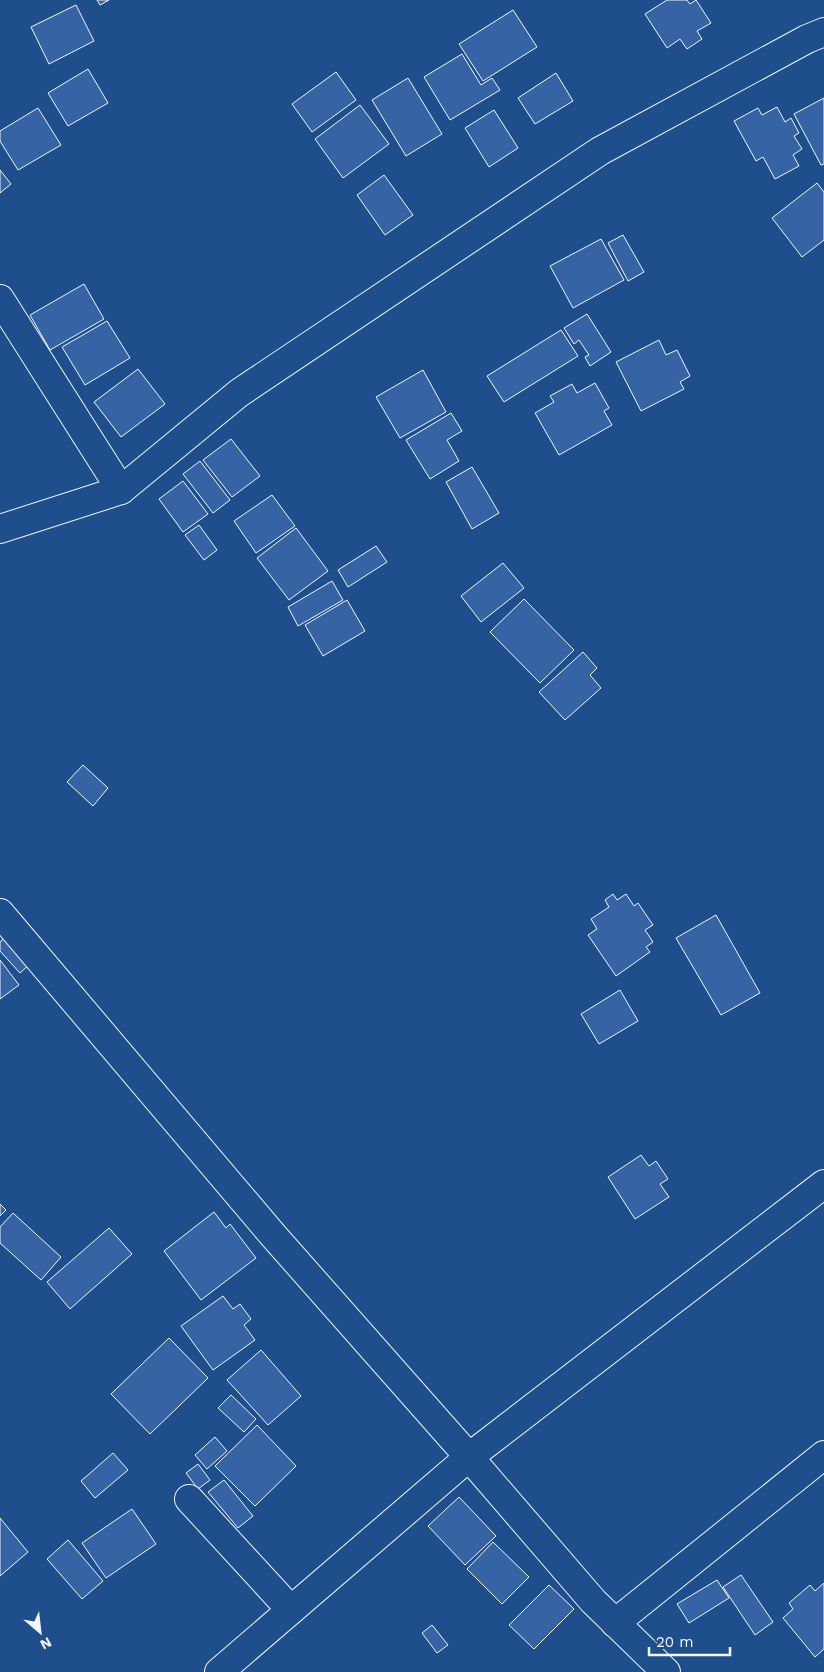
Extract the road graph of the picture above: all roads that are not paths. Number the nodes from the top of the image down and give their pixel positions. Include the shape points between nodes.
1 (824, 32) edge
2 (0, 299) edge
3 (121, 490) junction
4 (0, 529) edge
5 (0, 913) edge
6 (824, 1184) edge
7 (824, 1455) edge
8 (469, 1457) junction
9 (189, 1499) dead end
10 (291, 1610) junction
11 (615, 1623) junction
12 (219, 1672) edge
13 (666, 1672) edge

1 - 3 street via 600,151 239,393
2 - 3 street
3 - 4 street
5 - 8 street via 272,1234
6 - 8 street
7 - 11 street
8 - 10 street
8 - 11 street via 592,1601
9 - 10 street
10 - 12 street
11 - 13 street

